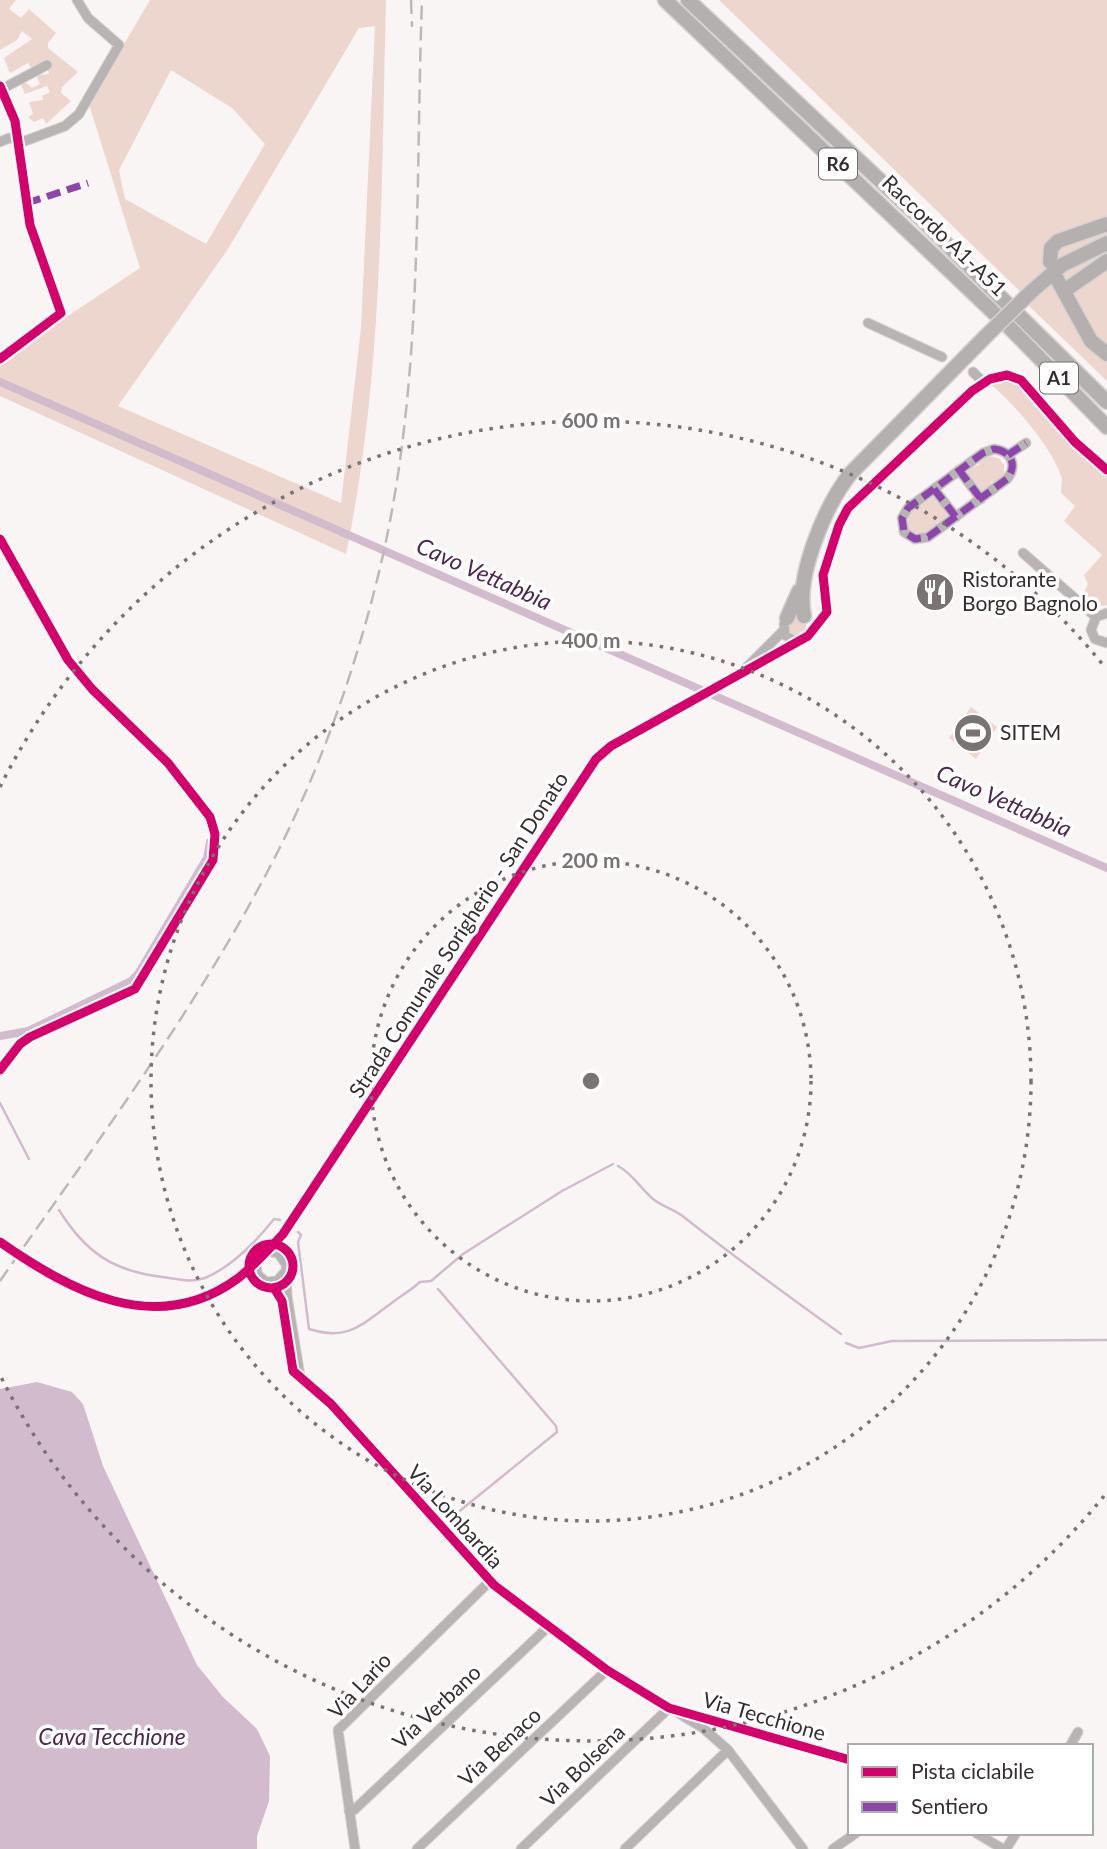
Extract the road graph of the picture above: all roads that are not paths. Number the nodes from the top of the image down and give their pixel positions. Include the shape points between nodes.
1 (77, 0) edge
2 (665, 0) edge
3 (688, 0) edge
4 (47, 65) dead end
5 (1, 87) edge
6 (17, 139) junction
7 (0, 142) edge
8 (1107, 224) edge
9 (1107, 243) edge
10 (1107, 261) edge
11 (1050, 262) dead end
12 (1023, 318) joint
13 (869, 323) dead end
14 (1011, 328) joint
15 (1107, 354) edge
16 (942, 357) dead end
17 (0, 359) edge
18 (973, 372) dead end
19 (984, 383) junction
20 (1107, 402) edge
21 (1107, 427) edge
22 (1026, 443) dead end
23 (1008, 454) junction
24 (959, 470) junction
25 (1107, 470) edge
26 (934, 489) junction
27 (981, 499) junction
28 (956, 517) junction
29 (0, 539) edge
30 (1023, 553) dead end
31 (804, 580) junction
32 (1107, 613) edge
33 (824, 615) junction
34 (805, 616) junction
35 (1096, 617) junction
36 (785, 624) junction
37 (811, 631) junction
38 (800, 641) junction
39 (1107, 643) edge
40 (734, 677) junction
41 (0, 1070) edge
42 (283, 1234) junction
43 (0, 1242) edge
44 (267, 1251) junction
45 (279, 1254) junction
46 (258, 1258) junction
47 (285, 1272) junction
48 (258, 1276) junction
49 (237, 1279) junction
50 (275, 1282) junction
51 (287, 1296) junction
52 (490, 1581) junction
53 (549, 1626) junction
54 (607, 1670) junction
55 (669, 1708) junction
56 (1079, 1732) dead end
57 (1071, 1744) edge
58 (728, 1750) junction
59 (848, 1759) edge
60 (349, 1811) junction
61 (853, 1835) edge
62 (980, 1835) edge
63 (355, 1849) edge
64 (417, 1849) edge
65 (521, 1849) edge
66 (625, 1849) edge
67 (803, 1849) edge
68 (833, 1849) edge
69 (1005, 1849) edge

1 - 6 street via 88,19 120,45 79,114 65,126 25,141
2 - 14 highway, Raccordo A1-A51 / R6
3 - 12 highway, Raccordo A1-A51 / R6
4 - 5 street
5 - 6 street
6 - 7 street
6 - 17 street via 30,225 61,313
8 - 11 highway via 1058,241 1051,248
9 - 31 highway, bridge via 1062,265 1032,290 843,483 824,517
10 - 15 highway via 1060,285 1091,341
12 - 20 highway, A1
13 - 16 street
14 - 21 highway, A1
18 - 19 street
19 - 25 street via 1002,376 1021,380 1074,442
19 - 33 street via 848,508 824,567 822,584 828,606
22 - 23 street
23 - 24 street via 989,450
23 - 27 street via 1013,462 1011,474
24 - 26 street
24 - 27 street
26 - 28 street
26 - 28 street via 904,513 904,532 911,538 924,538
27 - 28 street
29 - 41 street via 64,654 92,689 168,763 210,817 215,841 213,860 135,989 24,1040
30 - 35 street
31 - 34 highway
31 - 36 highway
32 - 35 street
33 - 34 street
33 - 37 street
34 - 36 street via 794,614
34 - 37 street
35 - 39 street via 1092,635
36 - 38 street via 788,638
36 - 40 street
37 - 38 street
38 - 40 street
40 - 42 street, Strada Comunale Sorigherio - San Donato via 611,746 596,759
42 - 44 street
42 - 45 street
43 - 49 street, bridge via 91,1296 148,1306 200,1297
44 - 45 street
44 - 46 street
45 - 47 street via 285,1260
46 - 48 street
46 - 49 street
47 - 50 street
47 - 51 street, Via Lombardia
48 - 49 street
48 - 50 street
50 - 51 street
51 - 52 street, Via Lombardia via 300,1376 331,1404
52 - 53 street, Via Lombardia
52 - 60 street, Via Lario via 338,1730
53 - 54 street, Via Lombardia
53 - 60 street, Via Verbano
54 - 55 street, Via Lombardia
54 - 64 street, Via Benaco
55 - 58 street, Via Lombardia
55 - 59 street, Via Tecchione
55 - 65 street, Via Bolsena
56 - 57 street
58 - 66 street
58 - 67 street, Via Lombardia
60 - 63 street, Via Lario
61 - 68 street
62 - 69 street

